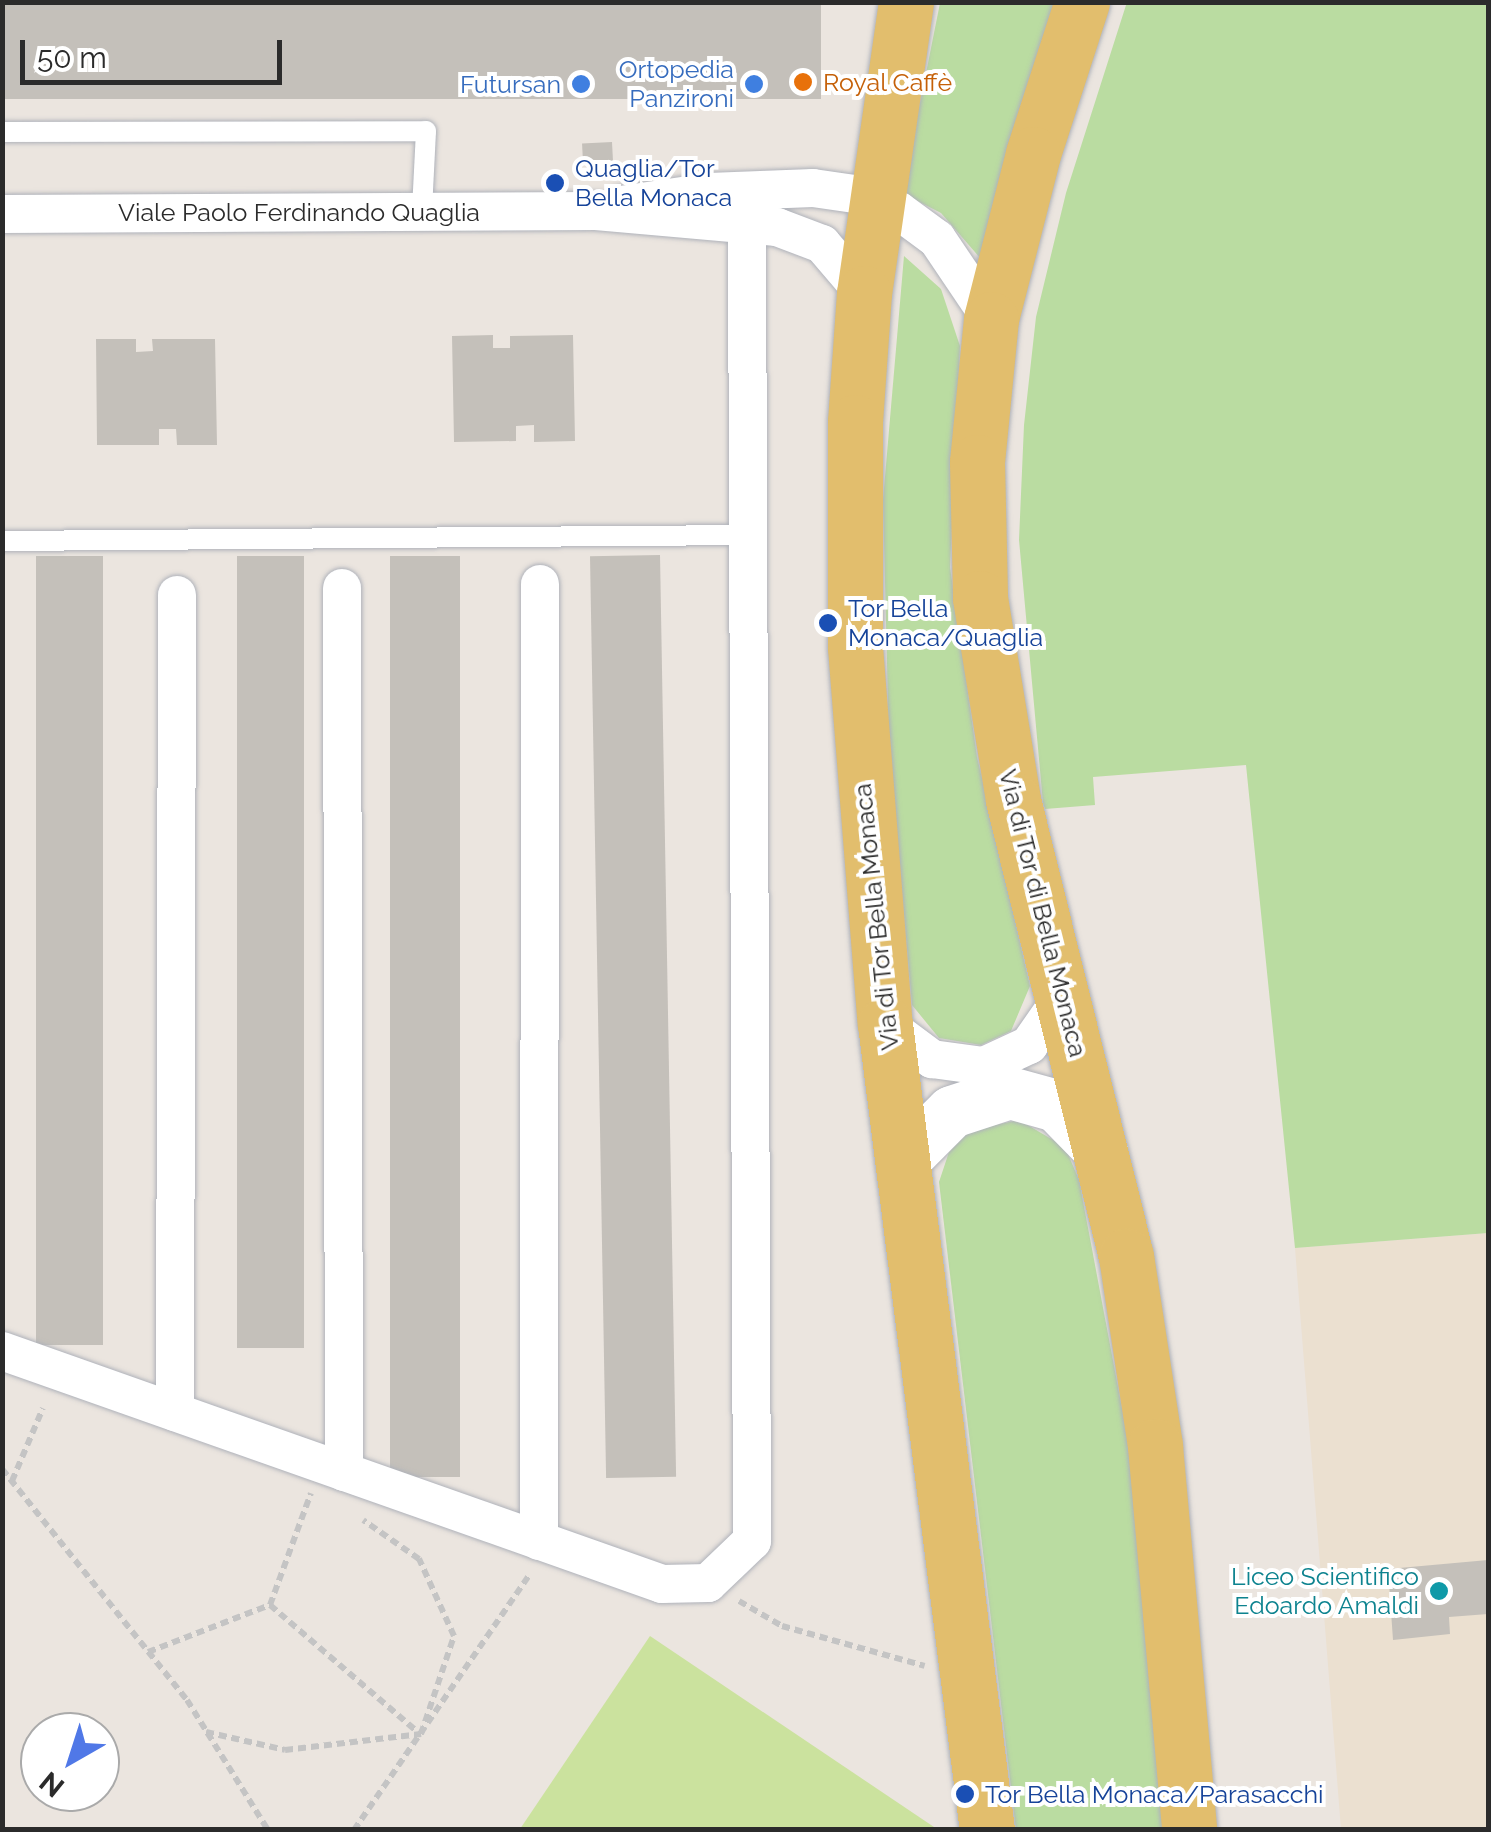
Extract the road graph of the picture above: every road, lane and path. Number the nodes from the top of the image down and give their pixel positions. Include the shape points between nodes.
1 (906, 2) edge
2 (1082, 2) edge
3 (2, 132) edge
4 (874, 201) junction
5 (596, 210) junction
6 (422, 212) junction
7 (2, 214) edge
8 (747, 225) junction
9 (864, 293) junction
10 (991, 319) junction
11 (748, 534) junction
12 (2, 541) edge
13 (540, 584) dead end
14 (342, 588) dead end
15 (177, 595) dead end
16 (1063, 996) junction
17 (884, 1024) junction
18 (1102, 1152) junction
19 (903, 1161) junction
20 (2, 1351) edge
21 (30, 1403) dead end
22 (43, 1408) junction
23 (63, 1410) dead end
24 (175, 1412) junction
25 (2, 1469) edge
26 (11, 1482) junction
27 (294, 1484) dead end
28 (332, 1491) junction
29 (549, 1544) junction
30 (708, 1583) junction
31 (270, 1605) junction
32 (148, 1652) junction
33 (969, 1679) junction
34 (206, 1732) junction
35 (421, 1734) junction
36 (268, 1830) edge
37 (354, 1830) edge
38 (987, 1830) edge
39 (1189, 1830) edge

1 - 4 main road, Via di Tor Bella Monaca
2 - 10 main road, Via di Tor di Bella Monaca via 1033,154
3 - 6 lane via 426,131
4 - 5 street, Viale Paolo Ferdinando Quaglia via 830,189 787,189 689,193
4 - 9 main road, Via di Tor Bella Monaca
4 - 10 street, Viale Paolo Ferdinando Quaglia via 937,239
5 - 6 street, Viale Paolo Ferdinando Quaglia
5 - 8 street, Viale Paolo Ferdinando Quaglia
6 - 7 street, Viale Paolo Ferdinando Quaglia
8 - 9 street, Viale Paolo Ferdinando Quaglia via 810,236
8 - 11 street
9 - 17 main road, Via di Tor Bella Monaca via 855,422 855,647
10 - 16 main road, Via di Tor di Bella Monaca via 977,462 982,616 1013,800
11 - 12 lane
11 - 30 street via 752,1541
13 - 29 street
14 - 28 street
15 - 24 street
16 - 17 street via 1029,1045 984,1066 932,1059
16 - 18 main road, Via di Tor di Bella Monaca
17 - 19 main road, Via di Tor Bella Monaca
18 - 19 main road via 1056,1106 1010,1094 952,1112
18 - 39 main road, Via di Tor di Bella Monaca via 1155,1446
19 - 33 main road, Via di Tor Bella Monaca
20 - 24 street
21 - 22 path
22 - 23 path
22 - 26 path
24 - 28 street
25 - 26 path
26 - 32 path
27 - 28 path
28 - 29 street
28 - 31 path
28 - 35 path via 418,1559 454,1636
29 - 30 street via 662,1584
29 - 35 path
30 - 33 path via 782,1626
31 - 32 path
31 - 35 path
32 - 34 path
33 - 38 main road, Via di Tor Bella Monaca
34 - 35 path via 286,1750
34 - 36 path
35 - 37 path

